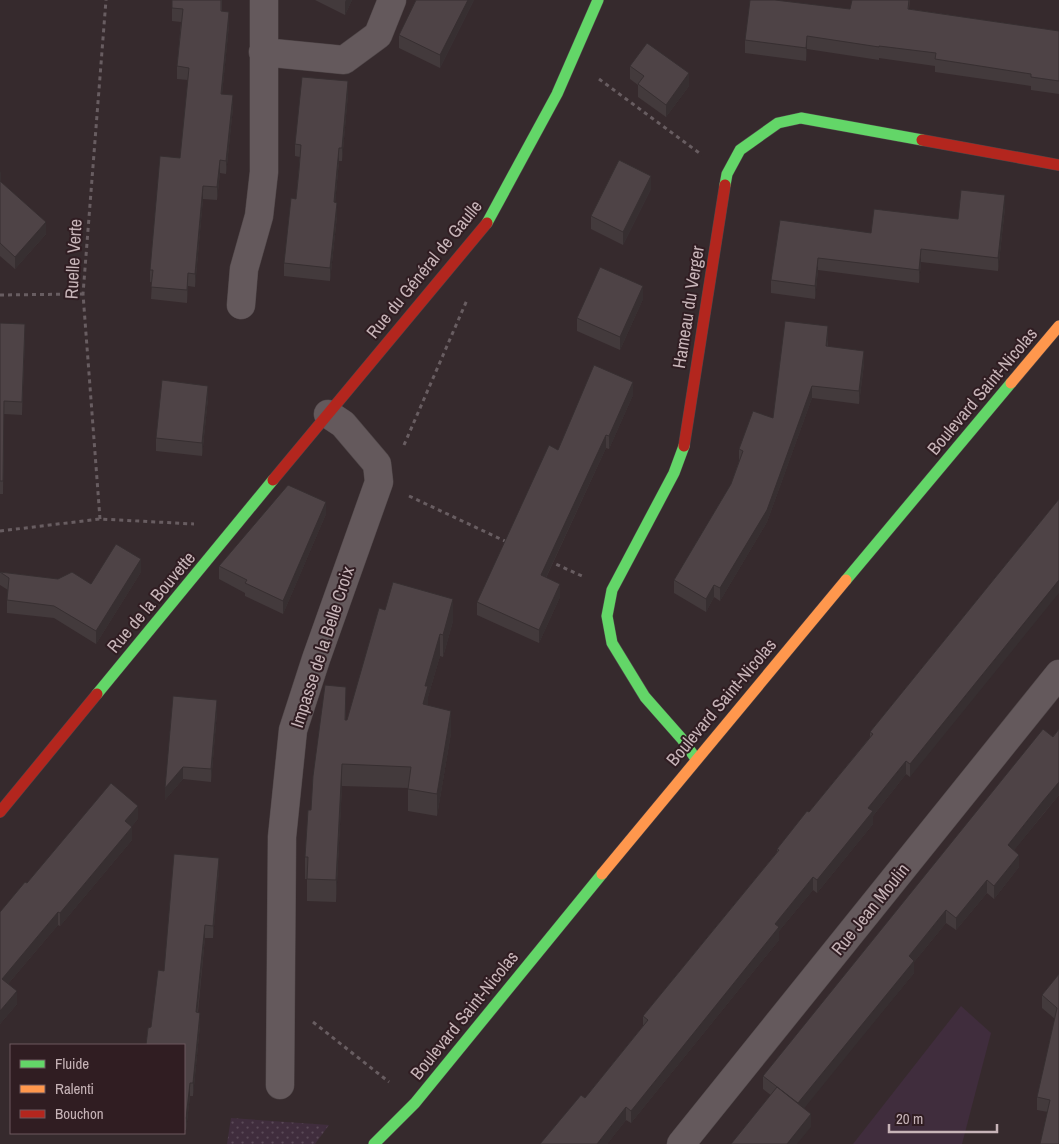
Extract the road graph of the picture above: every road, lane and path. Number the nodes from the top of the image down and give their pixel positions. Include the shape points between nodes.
1 (106, 0) edge
2 (264, 0) edge
3 (392, 0) edge
4 (598, 0) edge
5 (263, 52) junction
6 (572, 59) junction
7 (1059, 165) edge
8 (726, 174) junction
9 (83, 294) junction
10 (0, 295) edge
11 (241, 305) dead end
12 (1059, 326) edge
13 (328, 414) junction
14 (379, 482) junction
15 (100, 520) junction
16 (237, 526) junction
17 (0, 531) edge
18 (514, 545) edge
19 (540, 557) edge
20 (612, 590) junction
21 (1059, 674) edge
22 (696, 759) junction
23 (0, 812) edge
24 (279, 995) junction
25 (280, 1085) dead end
26 (415, 1103) junction
27 (374, 1144) edge
28 (392, 1144) edge
29 (680, 1144) edge

1 - 9 path, Ruelle Verte
2 - 5 street
3 - 5 street via 378,35 344,60
4 - 6 street, Rue du Général de Gaulle
5 - 11 street via 264,172 259,216 244,269
6 - 8 path
6 - 13 street, Rue du Général de Gaulle via 557,94 487,223
7 - 8 street, Hameau du Verger via 801,118 778,123 740,150
8 - 20 street, Hameau du Verger via 686,440 674,473
9 - 10 path
9 - 15 path, Ruelle Verte
12 - 22 street, Boulevard Saint-Nicolas
13 - 14 street via 343,424 377,464
13 - 16 street, Rue de la Bouvette
14 - 18 path
14 - 24 street, Impasse de la Belle Croix via 293,730 282,837
15 - 16 path
15 - 17 path
16 - 23 street, Rue de la Bouvette
19 - 20 path
20 - 22 street, Hameau du Verger via 607,616 612,643 645,697
21 - 29 street, Rue Jean Moulin
22 - 26 street, Boulevard Saint-Nicolas
24 - 25 street, Impasse de la Belle Croix
24 - 26 path
26 - 27 street, Boulevard Saint-Nicolas
26 - 28 street, Boulevard Saint-Nicolas

